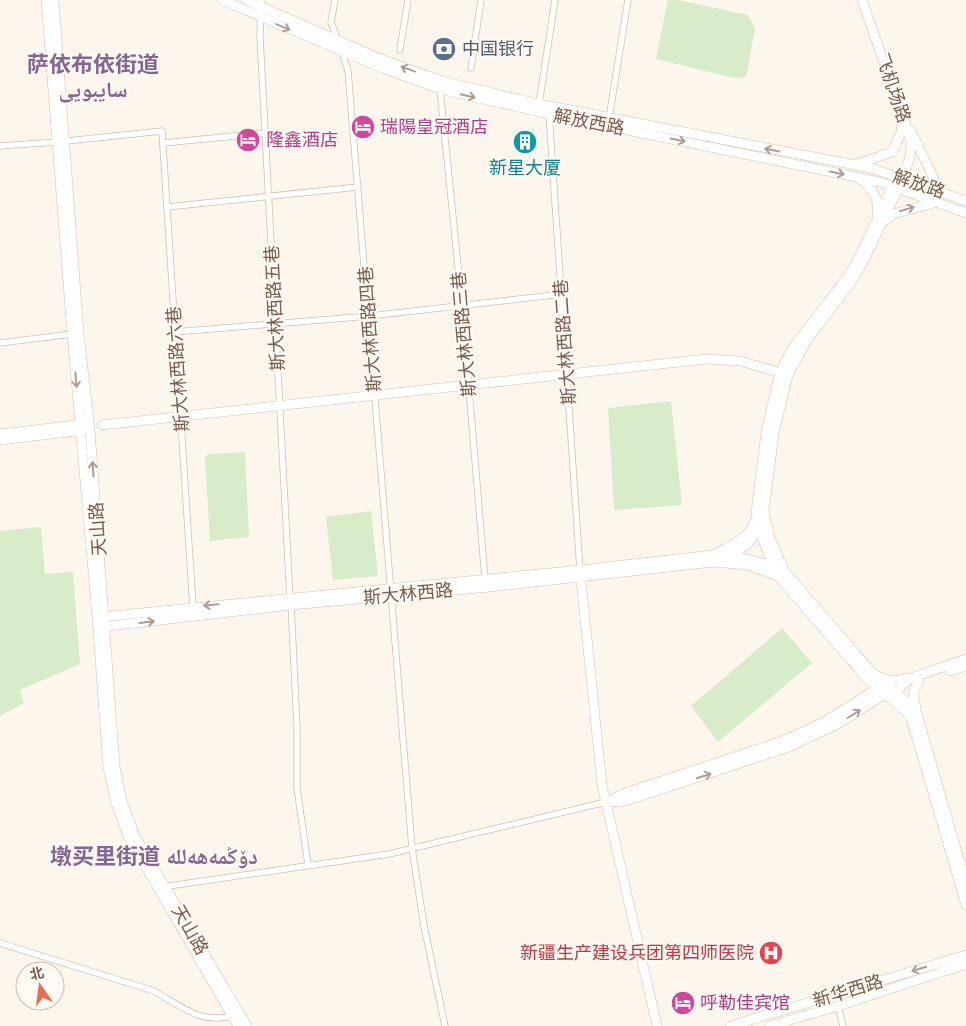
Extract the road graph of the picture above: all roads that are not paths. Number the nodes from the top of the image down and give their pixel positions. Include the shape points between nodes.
1 (46, 0) edge
2 (54, 0) edge
3 (222, 0) edge
4 (246, 0) edge
5 (335, 0) edge
6 (408, 0) edge
7 (481, 0) edge
8 (556, 0) edge
9 (628, 0) edge
10 (862, 0) edge
11 (261, 4) edge
12 (260, 17) junction
13 (338, 41) junction
14 (400, 50) dead end
15 (342, 51) junction
16 (471, 68) dead end
17 (440, 89) junction
18 (539, 104) junction
19 (549, 114) junction
20 (903, 115) junction
21 (609, 118) junction
22 (265, 133) junction
23 (60, 142) junction
24 (163, 143) junction
25 (0, 146) edge
26 (850, 165) junction
27 (871, 168) joint
28 (856, 177) junction
29 (901, 178) junction
30 (358, 187) junction
31 (895, 188) junction
32 (943, 193) junction
33 (268, 197) junction
34 (966, 201) edge
35 (939, 203) junction
36 (167, 207) junction
37 (966, 213) edge
38 (878, 225) junction
39 (562, 294) junction
40 (462, 306) junction
41 (370, 316) junction
42 (275, 323) junction
43 (175, 332) junction
44 (72, 334) junction
45 (0, 343) edge
46 (784, 373) junction
47 (567, 374) junction
48 (468, 386) junction
49 (375, 396) junction
50 (280, 406) junction
51 (181, 417) junction
52 (85, 427) junction
53 (0, 434) edge
54 (0, 440) edge
55 (760, 512) junction
56 (760, 525) junction
57 (731, 556) junction
58 (715, 558) junction
59 (779, 570) junction
60 (581, 573) junction
61 (485, 579) junction
62 (390, 592) junction
63 (290, 601) junction
64 (193, 607) junction
65 (101, 617) junction
66 (102, 627) junction
67 (966, 659) edge
68 (966, 666) edge
69 (874, 675) junction
70 (916, 679) junction
71 (891, 696) junction
72 (913, 712) junction
73 (606, 802) junction
74 (412, 848) junction
75 (308, 865) junction
76 (966, 883) edge
77 (161, 887) junction
78 (966, 905) edge
79 (0, 944) edge
80 (966, 955) edge
81 (966, 964) edge
82 (838, 1006) junction
83 (235, 1015) junction
84 (238, 1026) edge
85 (247, 1026) edge
86 (445, 1026) edge
87 (657, 1026) edge
88 (730, 1026) edge
89 (768, 1026) edge
90 (843, 1026) edge

1 - 23 main road, 天山路
2 - 23 main road, 天山路
3 - 12 main road, 解放西路
4 - 11 main road, 解放西路
5 - 13 street, 斯大林西路四巷 via 331,22
6 - 14 street
7 - 16 street
8 - 18 street
9 - 21 street
10 - 20 main road, 飞机场路
11 - 12 street, 斯大林西路五巷
11 - 13 main road, 解放西路
12 -> 15 main road, 解放西路
12 - 22 street, 斯大林西路五巷
13 - 15 street, 斯大林西路四巷
18 -> 13 main road, 解放西路 via 442,81
15 - 17 main road, 解放西路
15 - 30 street, 斯大林西路四巷 via 348,71
17 -> 19 main road, 解放西路
17 - 40 street, 斯大林西路三巷
18 - 21 main road, 解放西路
19 -> 28 main road, 解放西路
19 - 39 street, 斯大林西路二巷
20 - 26 main road via 901,133 892,152 863,164
20 - 29 main road, 飞机场路 via 911,150
20 - 32 main road
26 -> 21 main road, 解放西路
22 - 24 street
22 - 33 street, 斯大林西路五巷
23 - 24 street, 斯大林西路六巷 via 162,131
23 - 25 street
23 - 44 main road, 天山路
23 - 52 main road, 天山路
24 - 36 street, 斯大林西路六巷
26 - 27 main road, 解放西路
27 - 29 main road, 解放路
28 - 31 main road, 解放西路
28 - 38 main road via 870,186 874,193
29 - 31 main road, 飞机场路
29 - 32 main road, 解放路
30 - 33 street
30 - 41 street, 斯大林西路四巷
31 - 35 main road, 解放西路
31 - 38 main road, 飞机场路
32 - 34 main road, 解放路
33 - 36 street
33 - 42 street, 斯大林西路五巷
35 - 37 main road, 解放西路
38 -> 35 main road via 894,214
36 - 43 street, 斯大林西路六巷
38 - 46 main road, 飞机场路 via 850,284
39 - 40 street
39 - 47 street, 斯大林西路二巷
40 - 41 street
40 - 48 street, 斯大林西路三巷
41 - 42 street
41 - 49 street, 斯大林西路四巷
42 - 43 street
42 - 50 street, 斯大林西路五巷
43 - 51 street, 斯大林西路六巷
44 - 45 street
44 -> 52 main road, 天山路
46 - 47 main road via 756,364 706,359
46 - 55 main road, 飞机场路
47 - 48 main road
47 - 60 street, 斯大林西路二巷
48 - 49 main road
48 - 61 street, 斯大林西路三巷
49 - 50 main road
49 - 62 street, 斯大林西路四巷
50 - 51 main road
50 - 63 street, 斯大林西路五巷
51 - 52 main road
51 - 64 street, 斯大林西路六巷
52 - 53 main road
52 - 54 main road
52 - 65 main road, 天山路
55 - 56 main road
55 - 58 main road via 752,528
55 - 59 main road
56 - 57 main road via 749,543
56 - 59 main road via 763,540
57 - 58 main road
57 - 59 main road
58 - 59 main road
58 - 60 main road, 斯大林西路
59 - 69 main road via 785,572
59 - 71 main road via 861,673
60 - 61 main road, 斯大林西路
60 - 62 main road, 斯大林西路 via 489,587
60 - 73 main road
61 - 62 main road, 斯大林西路
62 - 63 main road, 斯大林西路
62 - 74 street, 斯大林西路四巷
63 -> 64 main road, 斯大林西路
66 -> 63 main road, 斯大林西路
63 - 75 street, 斯大林西路五巷 via 298,788
64 - 65 main road, 斯大林西路
65 - 66 main road, 天山路
66 - 77 main road, 天山路 via 108,768 128,836
67 - 70 main road
68 - 70 main road
69 - 70 main road via 893,681
69 - 71 main road
70 - 71 main road via 912,685
70 - 72 main road
71 - 72 main road
71 - 73 main road via 780,742
72 - 76 main road
72 - 78 main road
73 - 74 street
73 - 87 main road
74 - 75 street
74 - 86 street, 斯大林西路四巷
75 - 77 street
77 - 83 main road, 天山路
79 - 83 street via 154,991 200,1020 212,1022
80 -> 88 main road, 新华西路
81 - 82 main road, 新华西路
82 - 89 main road, 新华西路
82 - 90 street
83 - 84 main road, 天山路
83 - 85 main road, 天山路

